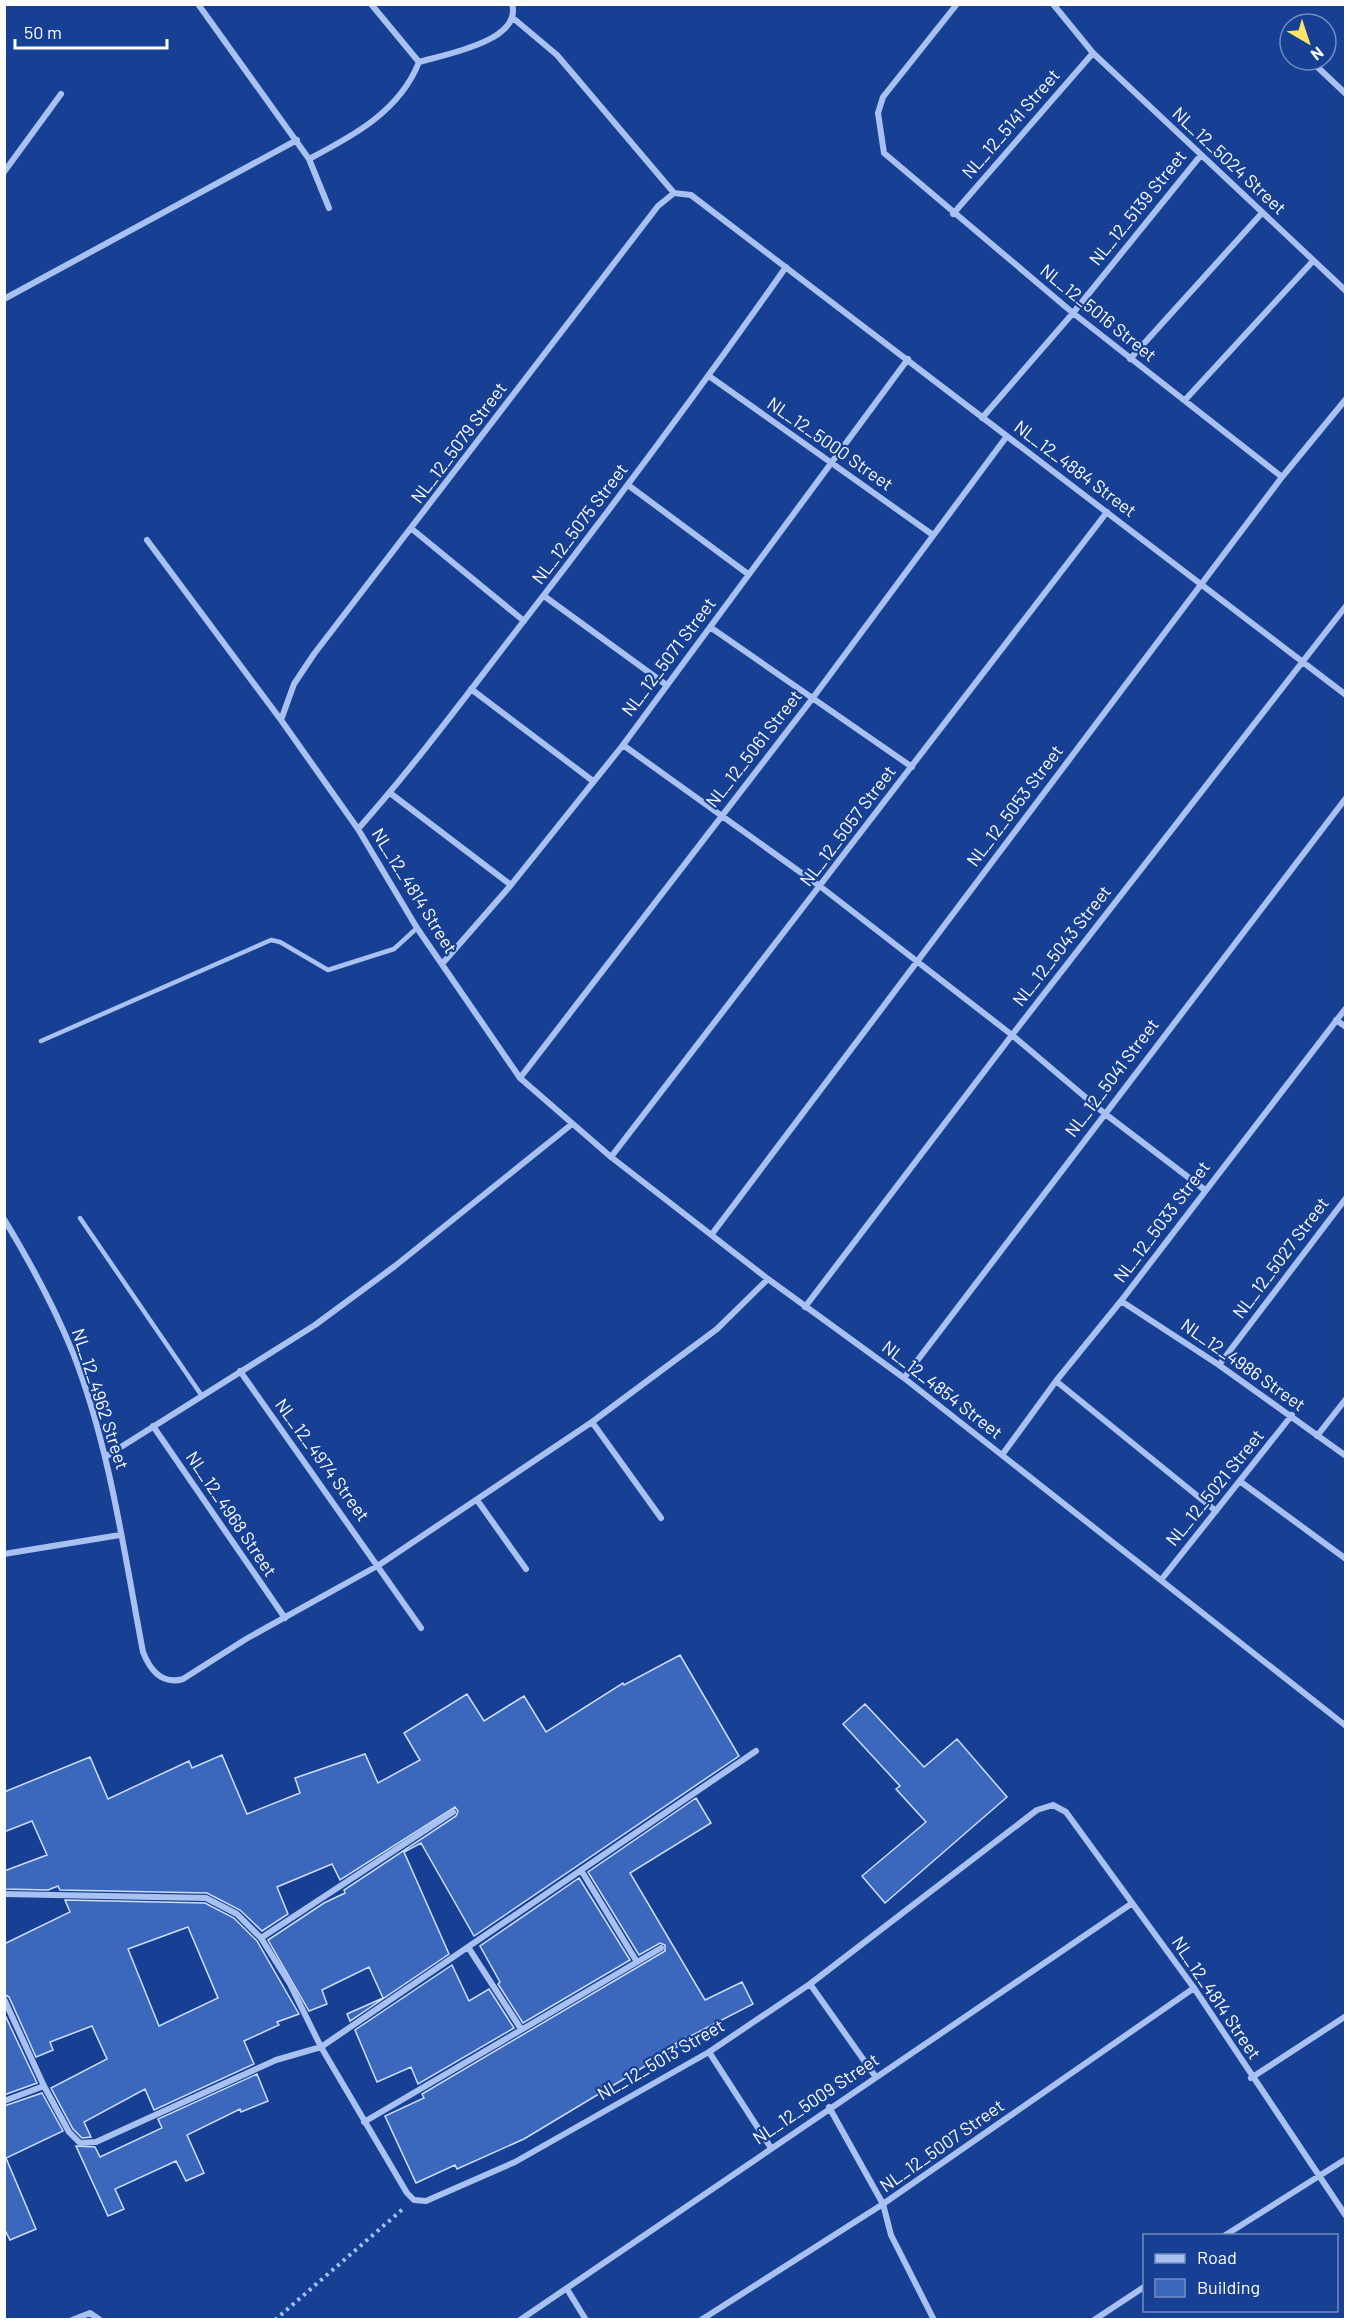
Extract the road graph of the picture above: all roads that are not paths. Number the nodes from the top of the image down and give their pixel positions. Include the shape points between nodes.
1 (198, 4) edge
2 (371, 4) edge
3 (512, 4) edge
4 (957, 4) edge
5 (1053, 4) edge
6 (513, 18) junction
7 (1093, 53) junction
8 (419, 62) junction
9 (1323, 72) edge
10 (61, 94) dead end
11 (1346, 94) edge
12 (297, 140) junction
13 (1201, 155) junction
14 (309, 159) junction
15 (4, 172) edge
16 (674, 193) junction
17 (329, 208) dead end
18 (1262, 213) junction
19 (953, 214) junction
20 (1313, 261) junction
21 (786, 267) junction
22 (4, 290) edge
23 (1346, 291) edge
24 (7, 298) edge
25 (1073, 313) junction
26 (908, 359) junction
27 (1130, 359) junction
28 (709, 376) junction
29 (1346, 399) edge
30 (1185, 400) junction
31 (982, 418) junction
32 (1007, 436) junction
33 (832, 465) junction
34 (1282, 477) junction
35 (628, 485) junction
36 (1107, 512) junction
37 (412, 530) junction
38 (933, 535) junction
39 (147, 540) dead end
40 (748, 574) junction
41 (1201, 586) junction
42 (544, 596) junction
43 (1346, 606) edge
44 (524, 621) junction
45 (710, 627) junction
46 (1300, 662) junction
47 (665, 684) junction
48 (471, 689) junction
49 (1346, 695) edge
50 (812, 699) junction
51 (281, 720) junction
52 (623, 745) junction
53 (912, 767) junction
54 (592, 781) junction
55 (390, 794) junction
56 (1346, 798) edge
57 (721, 816) junction
58 (358, 829) junction
59 (511, 885) junction
60 (820, 887) junction
61 (417, 928) junction
62 (916, 962) junction
63 (442, 964) junction
64 (1346, 1008) edge
65 (1336, 1020) junction
66 (1346, 1027) edge
67 (1012, 1035) junction
68 (41, 1041) dead end
69 (520, 1078) junction
70 (1104, 1113) junction
71 (572, 1124) junction
72 (611, 1157) junction
73 (1204, 1190) junction
74 (1346, 1198) edge
75 (80, 1218) dead end
76 (4, 1219) edge
77 (712, 1234) junction
78 (768, 1279) junction
79 (1121, 1301) junction
80 (805, 1307) junction
81 (1219, 1365) junction
82 (240, 1371) junction
83 (904, 1378) junction
84 (1056, 1380) junction
85 (202, 1396) junction
86 (1346, 1399) edge
87 (1292, 1415) junction
88 (592, 1422) junction
89 (153, 1426) junction
90 (1317, 1436) junction
91 (1002, 1455) junction
92 (1346, 1456) edge
93 (105, 1457) junction
94 (1241, 1482) junction
95 (477, 1500) junction
96 (1216, 1511) junction
97 (661, 1518) dead end
98 (120, 1535) junction
99 (4, 1554) edge
100 (1346, 1559) edge
101 (379, 1565) junction
102 (526, 1569) dead end
103 (1161, 1580) junction
104 (285, 1618) junction
105 (421, 1628) dead end
106 (1346, 1726) edge
107 (756, 1751) dead end
108 (1053, 1805) joint
109 (453, 1812) dead end
110 (581, 1870) junction
111 (4, 1894) edge
112 (1131, 1904) junction
113 (261, 1938) junction
114 (468, 1947) junction
115 (661, 1948) dead end
116 (637, 1962) junction
117 (810, 1984) junction
118 (1194, 1988) junction
119 (4, 1999) edge
120 (1346, 2016) edge
121 (521, 2029) junction
122 (321, 2047) junction
123 (709, 2052) junction
124 (875, 2076) junction
125 (1251, 2078) junction
126 (44, 2086) junction
127 (4, 2101) edge
128 (829, 2107) junction
129 (364, 2122) junction
130 (771, 2148) junction
131 (1346, 2159) edge
132 (1318, 2175) junction
133 (884, 2204) junction
134 (1346, 2216) edge
135 (1226, 2234) edge
136 (1143, 2288) edge
137 (567, 2289) junction
138 (72, 2319) edge
139 (100, 2319) edge
140 (520, 2319) edge
141 (586, 2319) edge
142 (701, 2319) edge
143 (934, 2319) edge
144 (1094, 2319) edge

1 - 12 street
2 - 8 street
3 - 6 street
4 - 19 street, NL_12_5016 Street via 883,97 878,113 884,153
5 - 7 street, NL_12_5024 Street
6 - 8 street via 490,40
6 - 16 street via 557,55
7 - 13 street, NL_12_5024 Street
7 - 19 street, NL_12_5141 Street
8 - 14 street via 411,81 395,101 369,124
9 - 11 street
10 - 15 street
12 - 14 street
12 - 24 street
13 - 18 street, NL_12_5024 Street
13 - 25 street, NL_12_5139 Street
14 - 17 street
16 - 21 street, NL_12_4884 Street via 691,195
16 - 37 street, NL_12_5079 Street via 658,206
18 - 20 street, NL_12_5024 Street
18 - 27 street
19 - 25 street, NL_12_5016 Street
20 - 23 street, NL_12_5024 Street
20 - 30 street
21 - 26 street, NL_12_4884 Street
21 - 28 street, NL_12_5075 Street
22 - 24 street
25 - 27 street, NL_12_5016 Street
25 - 31 street, NL_12_5139 Street
26 - 31 street, NL_12_4884 Street
26 - 33 street, NL_12_5071 Street
27 - 30 street, NL_12_5016 Street
28 - 33 street, NL_12_5000 Street
28 - 35 street, NL_12_5075 Street
29 - 34 street, NL_12_5053 Street
30 - 34 street, NL_12_5016 Street
31 - 32 street, NL_12_4884 Street
32 - 36 street, NL_12_4884 Street
32 - 38 street, NL_12_5061 Street
33 - 38 street, NL_12_5000 Street
33 - 40 street, NL_12_5071 Street
34 - 41 street, NL_12_5053 Street
35 - 40 street
35 - 42 street, NL_12_5075 Street
36 - 41 street, NL_12_4884 Street
36 - 53 street, NL_12_5057 Street
37 - 44 street
37 - 51 street, NL_12_5079 Street via 314,654 294,684
38 - 50 street, NL_12_5061 Street
39 - 51 street, NL_12_4814 Street
40 - 45 street, NL_12_5071 Street
41 - 46 street, NL_12_4884 Street
41 - 62 street, NL_12_5053 Street
42 - 44 street, NL_12_5075 Street
42 - 47 street
43 - 46 street, NL_12_5043 Street
44 - 48 street, NL_12_5075 Street
45 - 47 street, NL_12_5071 Street
45 - 50 street
46 - 49 street, NL_12_4884 Street
46 - 67 street, NL_12_5043 Street
47 - 52 street, NL_12_5071 Street
48 - 54 street
48 - 55 street, NL_12_5075 Street
50 - 53 street
50 - 57 street, NL_12_5061 Street
51 - 58 street, NL_12_4814 Street
52 - 54 street, NL_12_5071 Street
52 - 57 street
53 - 60 street, NL_12_5057 Street
54 - 59 street, NL_12_5071 Street
55 - 58 street, NL_12_5075 Street
55 - 59 street
56 - 70 street, NL_12_5041 Street
57 - 60 street
57 - 69 street, NL_12_5061 Street
58 - 61 street, NL_12_4814 Street
59 - 63 street, NL_12_5071 Street
60 - 62 street
60 - 72 street, NL_12_5057 Street
61 - 63 street, NL_12_4814 Street
61 - 68 lane via 394,949 328,970 271,940
62 - 67 street
62 - 77 street, NL_12_5053 Street
63 - 69 street, NL_12_4814 Street
64 - 65 street, NL_12_5033 Street
65 - 66 street
65 - 73 street, NL_12_5033 Street
67 - 70 street
67 - 80 street, NL_12_5043 Street
69 - 71 street, NL_12_4854 Street
70 - 73 street
70 - 83 street, NL_12_5041 Street
71 - 72 street, NL_12_4854 Street
71 - 82 street via 395,1266 315,1324
72 - 77 street, NL_12_4854 Street
73 - 79 street, NL_12_5033 Street
74 - 81 street, NL_12_5027 Street
75 - 85 lane
76 - 93 street, NL_12_4962 Street via 40,1278 73,1354
77 - 78 street, NL_12_4854 Street
78 - 80 street, NL_12_4854 Street
78 - 88 street via 717,1329
79 - 81 street, NL_12_4986 Street
79 - 84 street, NL_12_5033 Street
80 - 83 street, NL_12_4854 Street
81 - 87 street, NL_12_4986 Street
82 - 85 street
82 - 101 street, NL_12_4974 Street
83 - 91 street, NL_12_4854 Street
84 - 91 street, NL_12_5033 Street
84 - 96 street
85 - 89 street
86 - 90 street
87 - 90 street, NL_12_4986 Street
87 - 94 street, NL_12_5021 Street
88 - 95 street
88 - 97 street
89 - 93 street
89 - 104 street, NL_12_4968 Street
90 - 92 street, NL_12_4986 Street
91 - 103 street, NL_12_4854 Street
93 - 98 street, NL_12_4962 Street
94 - 96 street, NL_12_5021 Street
94 - 100 street
95 - 101 street
95 - 102 street
96 - 103 street, NL_12_5021 Street
98 - 99 street
98 - 104 street, NL_12_4962 Street via 143,1652 152,1669 166,1680 183,1679
101 - 104 street
101 - 105 street, NL_12_4974 Street
103 - 106 street, NL_12_4854 Street
107 - 110 street
108 - 112 street, NL_12_4814 Street via 1066,1812
108 - 117 street, NL_12_5013 Street via 1037,1810
109 - 113 street
110 - 114 street
110 - 116 street
111 - 113 street via 206,1898 237,1914
112 - 118 street, NL_12_4814 Street
112 - 124 street, NL_12_5009 Street
113 - 122 street via 290,1984
114 - 121 street
114 - 122 street
115 - 116 street
116 - 121 street
117 - 123 street, NL_12_5013 Street
117 - 124 street
118 - 125 street, NL_12_4814 Street
118 - 133 street, NL_12_5007 Street
119 - 126 street
120 - 125 street
121 - 129 street
122 - 126 street via 276,2060 96,2142 80,2143 69,2132
122 - 129 street
123 - 129 street, NL_12_5013 Street via 515,2162 426,2201 414,2200
123 - 130 street
124 - 128 street, NL_12_5009 Street
125 - 132 street, NL_12_4814 Street
126 - 127 street
128 - 130 street, NL_12_5009 Street
128 - 133 street
130 - 137 street, NL_12_5009 Street
131 - 132 street
132 - 134 street, NL_12_4814 Street
132 - 135 street
133 - 142 street, NL_12_5007 Street
133 - 143 street via 891,2235
136 - 144 street
137 - 140 street, NL_12_5009 Street
137 - 141 street
138 - 139 street via 90,2313

